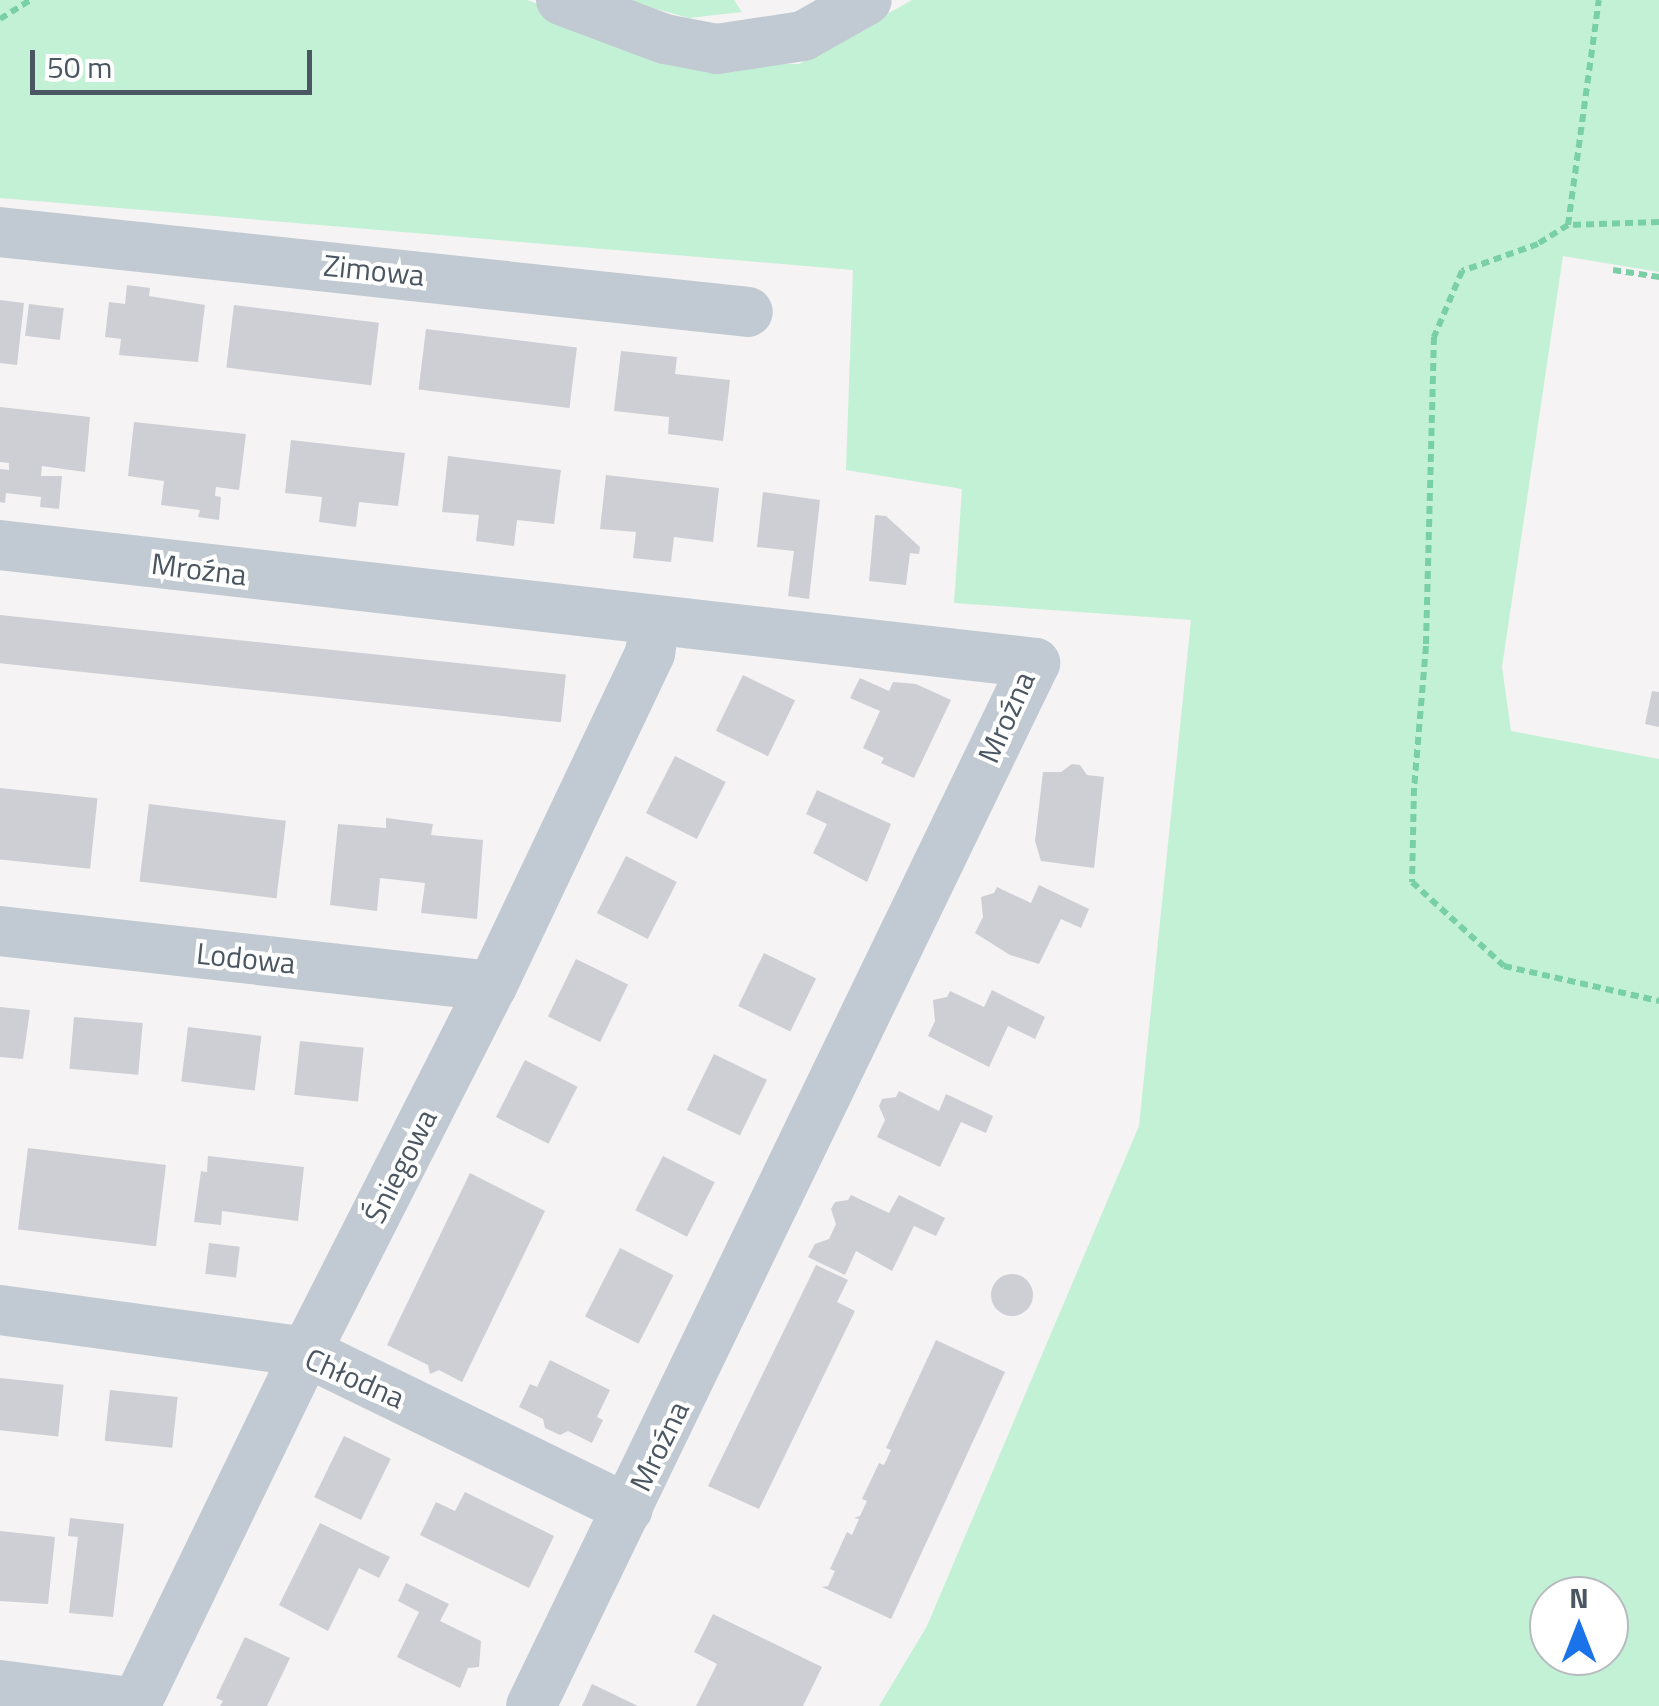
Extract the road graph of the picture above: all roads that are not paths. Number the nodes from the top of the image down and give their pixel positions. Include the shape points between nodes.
1 (561, 0) edge
2 (867, 0) edge
3 (0, 232) edge
4 (748, 312) dead end
5 (0, 545) edge
6 (655, 623) junction
7 (0, 931) edge
8 (492, 986) junction
9 (0, 1310) edge
10 (306, 1352) junction
11 (628, 1510) junction
12 (0, 1685) edge
13 (136, 1704) edge
14 (531, 1706) edge

1 - 2 street via 664,39 716,49 803,36
3 - 4 street, Zimowa
5 - 6 street, Mroźna
6 - 8 street, Śniegowa via 650,653
6 - 11 street, Mroźna via 1034,663
7 - 8 street, Lodowa
8 - 10 street, Śniegowa
9 - 10 street, Chłodna
10 - 11 street, Chłodna
10 - 13 street, Śniegowa
11 - 14 street, Mroźna
12 - 13 street

